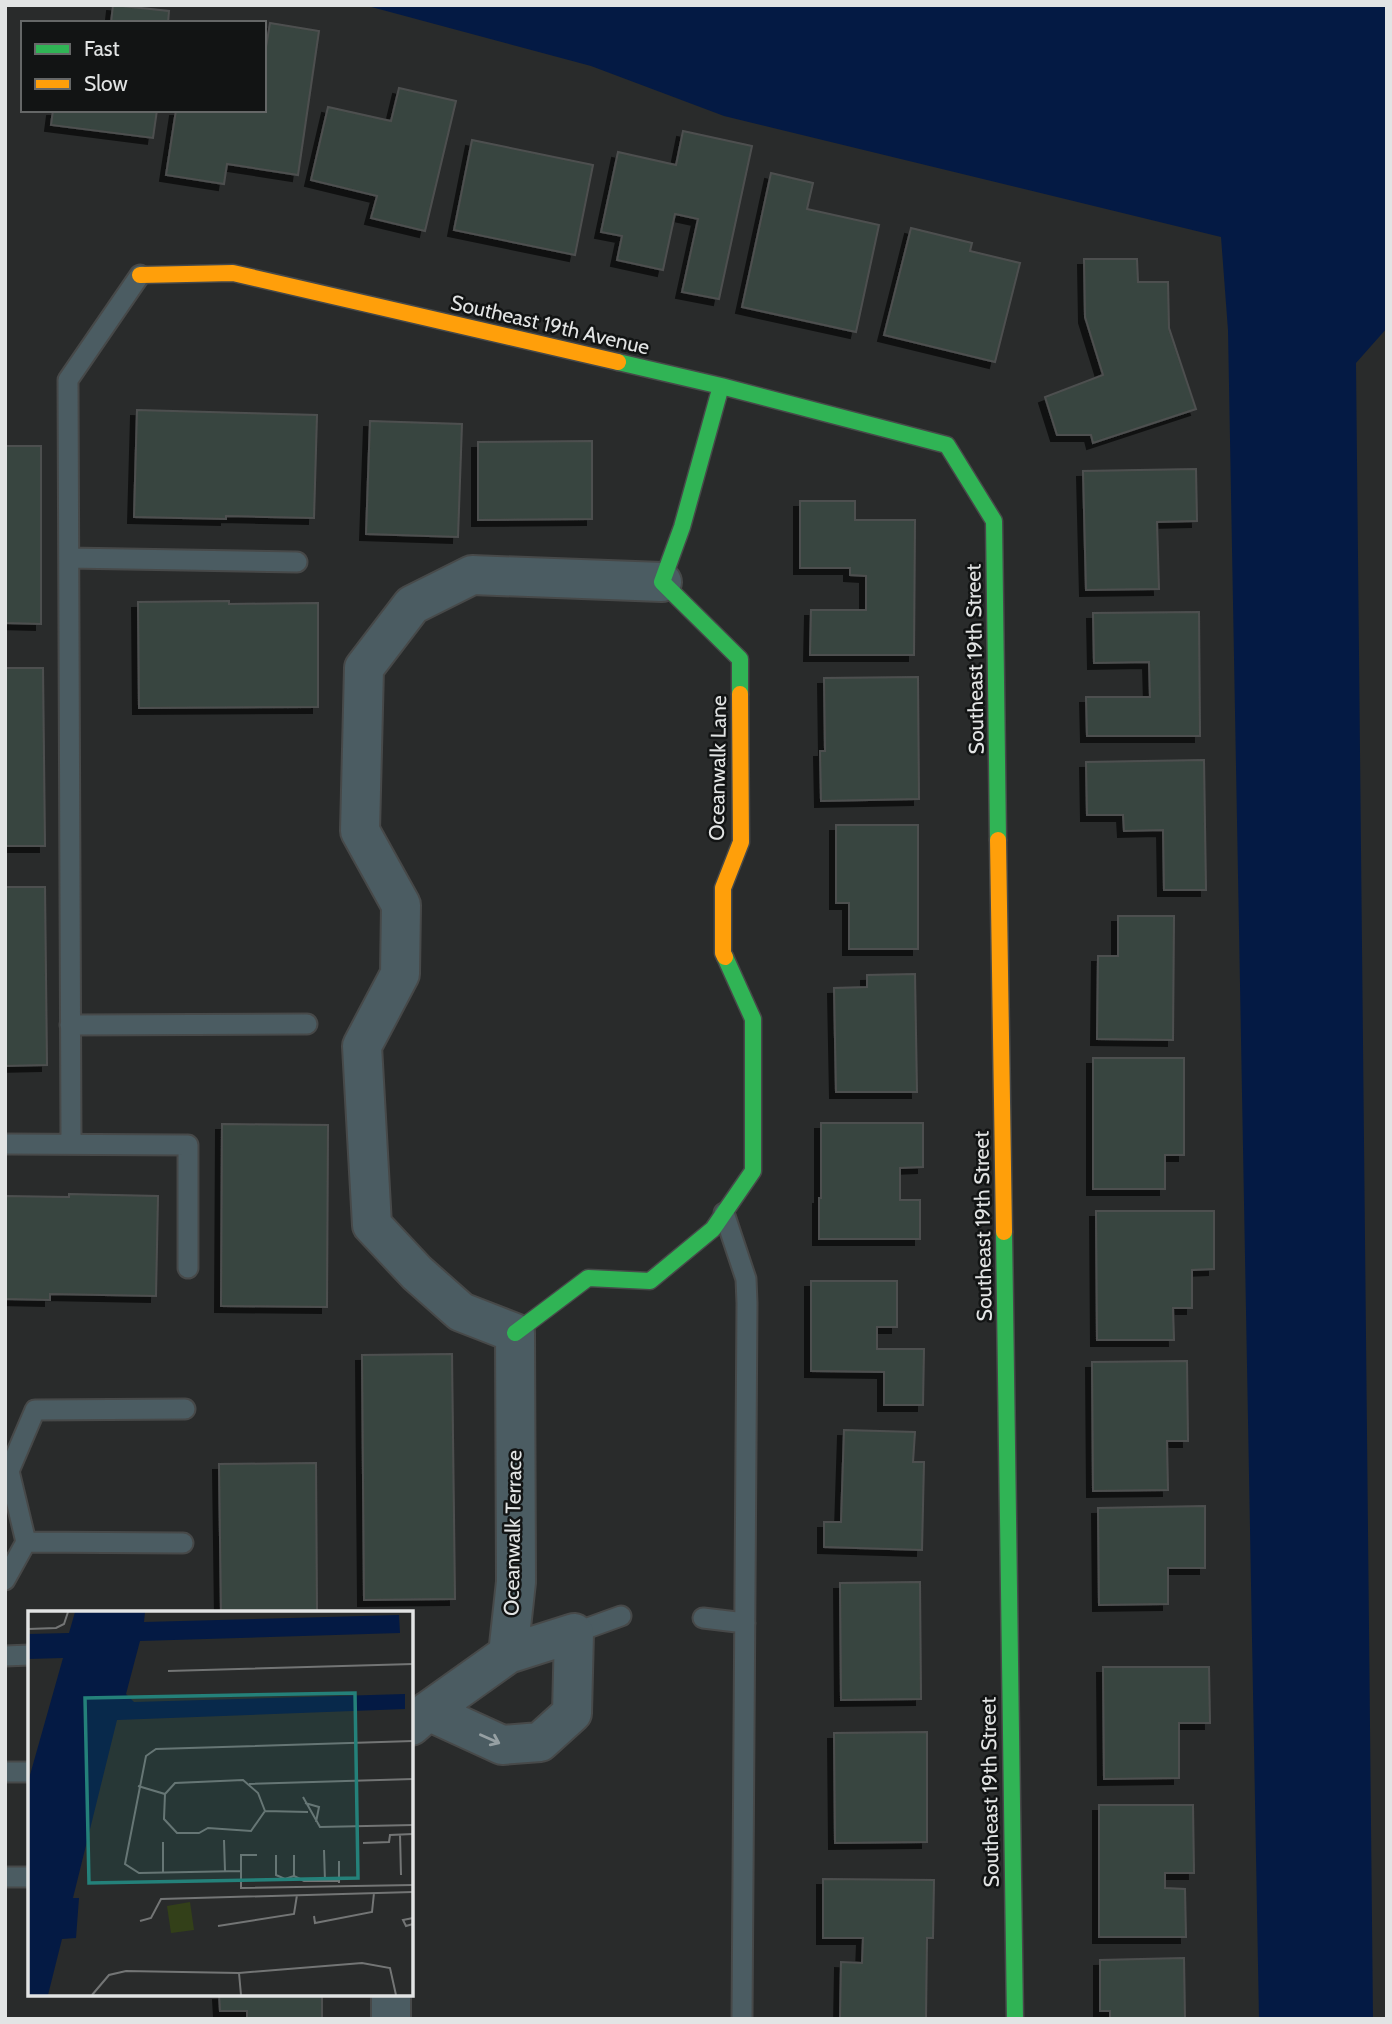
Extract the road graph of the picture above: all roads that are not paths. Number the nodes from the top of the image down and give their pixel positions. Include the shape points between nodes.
1 (140, 275) joint
2 (721, 386) junction
3 (947, 445) joint
4 (69, 558) junction
5 (297, 562) dead end
6 (662, 582) junction
7 (307, 1024) dead end
8 (70, 1025) junction
9 (5, 1144) edge
10 (71, 1144) junction
11 (724, 1213) junction
12 (188, 1268) dead end
13 (515, 1334) junction
14 (185, 1409) dead end
15 (26, 1542) junction
16 (183, 1543) dead end
17 (5, 1580) edge
18 (621, 1616) dead end
19 (703, 1618) dead end
20 (745, 1623) junction
21 (574, 1633) junction
22 (508, 1654) junction
23 (5, 1656) edge
24 (28, 1656) edge
25 (419, 1719) edge
26 (5, 1772) edge
27 (28, 1772) edge
28 (5, 1877) edge
29 (28, 1877) edge
30 (391, 1996) edge
31 (391, 2019) edge
32 (742, 2019) edge
33 (1014, 2019) edge

1 - 2 street, Southeast 19th Avenue via 233,273
1 - 4 lane via 68,380
2 - 3 street, Southeast 19th Avenue
2 - 6 street
3 - 33 street, Southeast 19th Street via 994,521
4 - 5 lane
4 - 8 lane
6 - 11 street, Oceanwalk Lane via 740,659 741,842 723,888 723,953 753,1019 753,1171
6 - 13 street via 472,575 412,605 364,668 360,831 401,905 400,974 362,1045 372,1225 461,1312
7 - 8 lane
8 - 10 lane
9 - 10 lane
10 - 12 lane via 188,1145
11 - 13 street, Oceanwalk Lane via 713,1229 650,1281 588,1278
11 - 20 lane via 746,1279
13 - 22 street, Oceanwalk Terrace via 516,1582
14 - 15 lane via 35,1410 9,1471
15 - 16 lane
15 - 17 lane
18 - 21 lane
19 - 20 lane
20 - 32 lane
21 - 22 street
25 -> 21 street via 502,1745 540,1742 572,1713
22 - 25 street
23 - 24 lane
26 - 27 lane
28 - 29 lane
30 - 31 street

